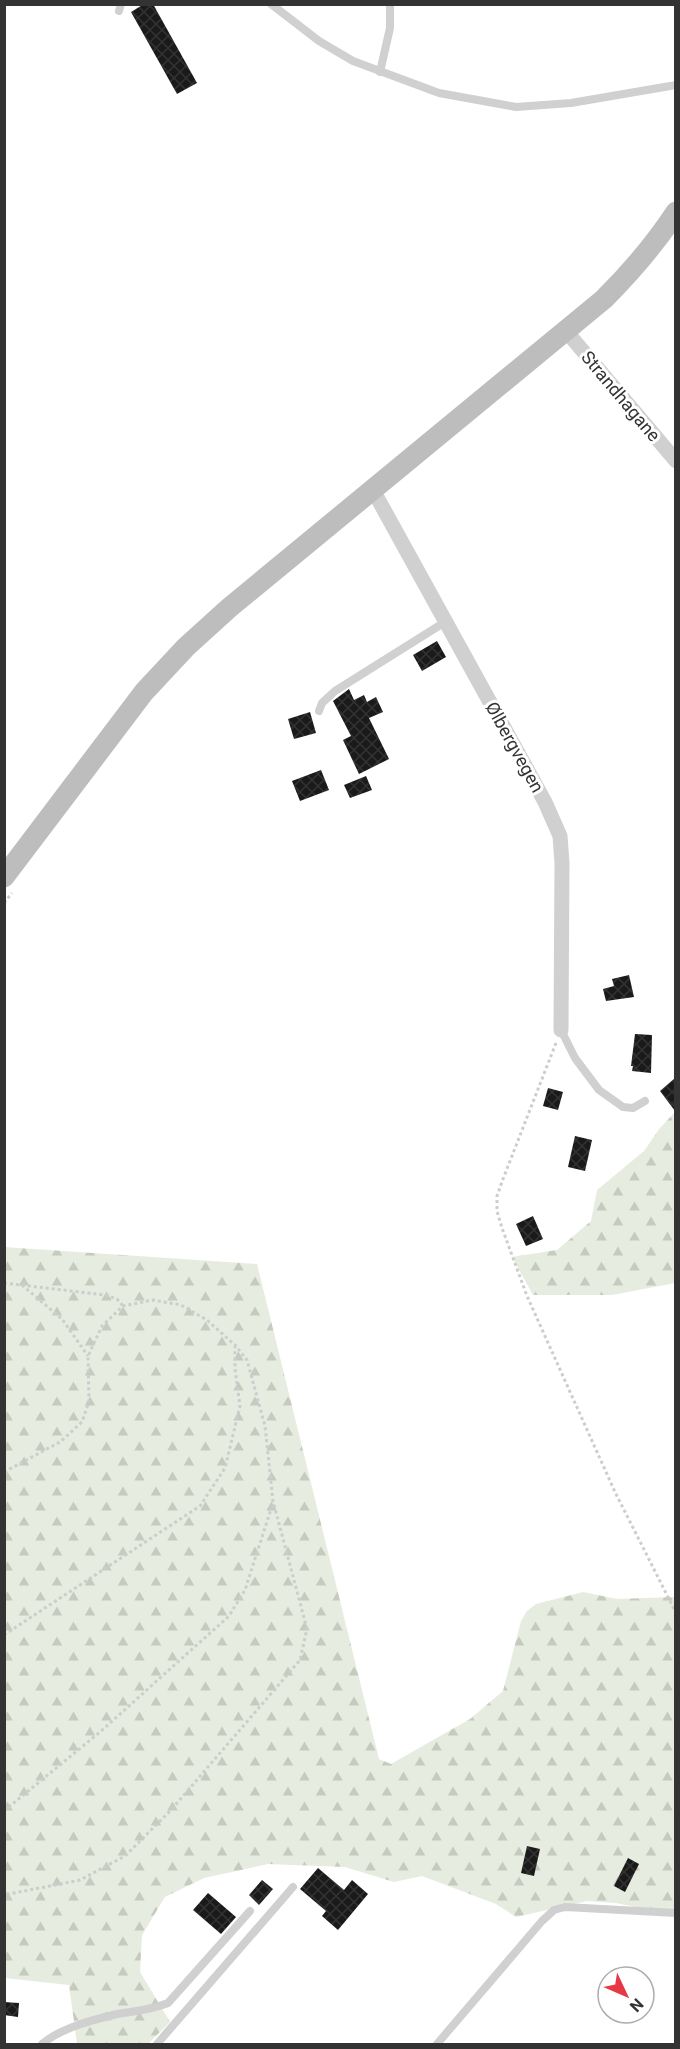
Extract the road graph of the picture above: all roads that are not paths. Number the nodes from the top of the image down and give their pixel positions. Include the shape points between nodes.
1 (271, 4) edge
2 (390, 4) edge
3 (380, 72) junction
4 (675, 85) edge
5 (675, 212) edge
6 (566, 331) junction
7 (675, 461) edge
8 (373, 490) junction
9 (445, 622) junction
10 (319, 711) dead end
11 (11, 881) edge
12 (561, 1030) joint
13 (645, 1101) dead end
14 (293, 1887) dead end
15 (250, 1911) dead end
16 (675, 1913) edge
17 (42, 2044) edge
18 (157, 2044) edge
19 (437, 2044) edge

1 - 3 lane via 319,41
2 - 3 lane via 390,28
3 - 4 lane via 439,93 516,107 571,103
5 - 6 main road via 633,270
6 - 7 street, Strandhagane
6 - 8 main road
8 - 9 street, Ølbergvegen
8 - 11 main road via 228,608 144,692
9 - 10 lane via 335,691
9 - 12 street, Ølbergvegen via 560,836
12 - 13 lane via 575,1058 599,1090 623,1107 633,1108
14 - 18 lane
15 - 17 lane via 168,2003 72,2028
16 - 19 lane via 565,1907 554,1910

